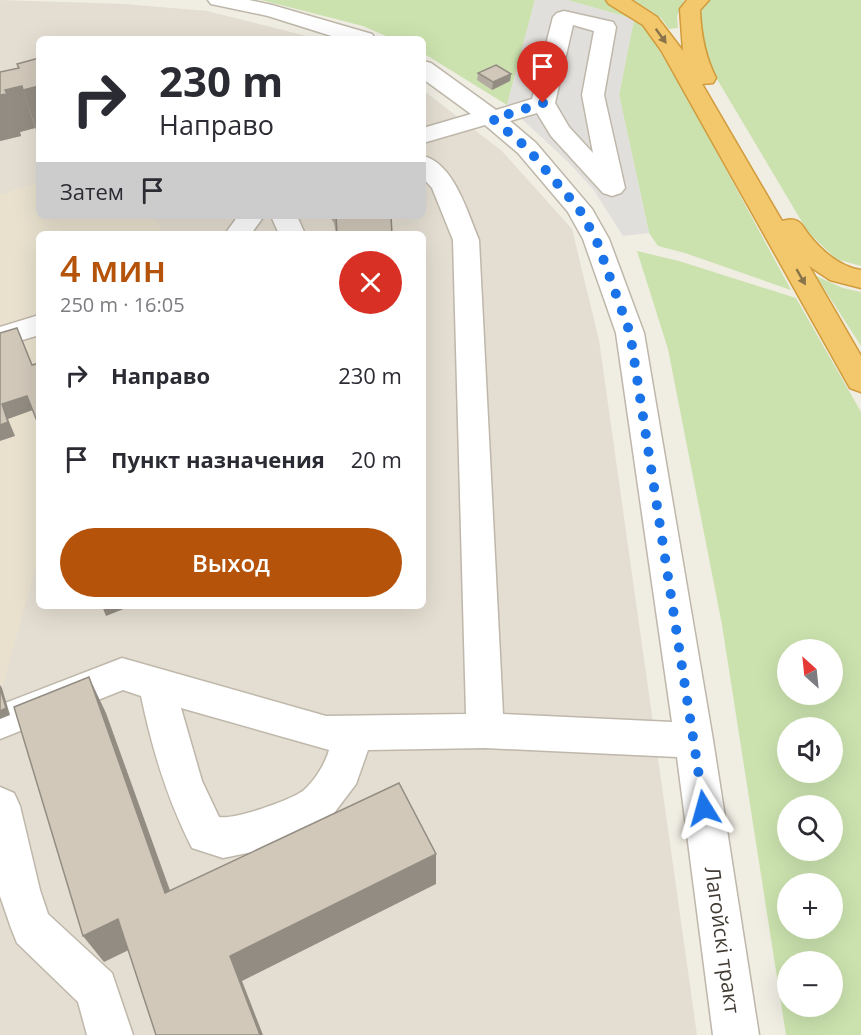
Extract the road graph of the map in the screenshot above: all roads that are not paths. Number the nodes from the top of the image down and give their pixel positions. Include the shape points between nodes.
1 (218, 0) edge
2 (616, 0) edge
3 (699, 0) edge
4 (354, 36) edge
5 (426, 70) edge
6 (543, 103) junction
7 (491, 117) junction
8 (426, 135) edge
9 (426, 166) edge
10 (861, 279) edge
11 (36, 326) edge
12 (0, 337) edge
13 (861, 381) edge
14 (158, 686) junction
15 (0, 722) edge
16 (485, 731) junction
17 (354, 733) junction
18 (694, 740) junction
19 (0, 806) edge
20 (110, 1035) edge
21 (736, 1035) edge

1 - 4 street via 272,11
2 -> 13 highway via 650,21 671,49
3 - 10 highway via 690,9 695,61 792,230 812,255 832,270
5 - 7 street, Лагойскі тракт
6 - 6 street via 564,17 605,27 593,95 612,188 559,131
6 - 7 street
7 - 8 street
7 - 18 street, Лагойскі тракт via 527,148 579,209 596,239 630,333
9 - 16 street via 444,186 466,240
11 - 12 street
14 - 15 street via 122,674
14 - 17 street via 326,733
14 - 17 street via 166,728 193,811 206,834 223,838 257,831 317,804 342,771
16 - 17 street
16 - 18 street
18 - 21 street, Лагойскі тракт
19 - 20 street via 32,928 96,989

